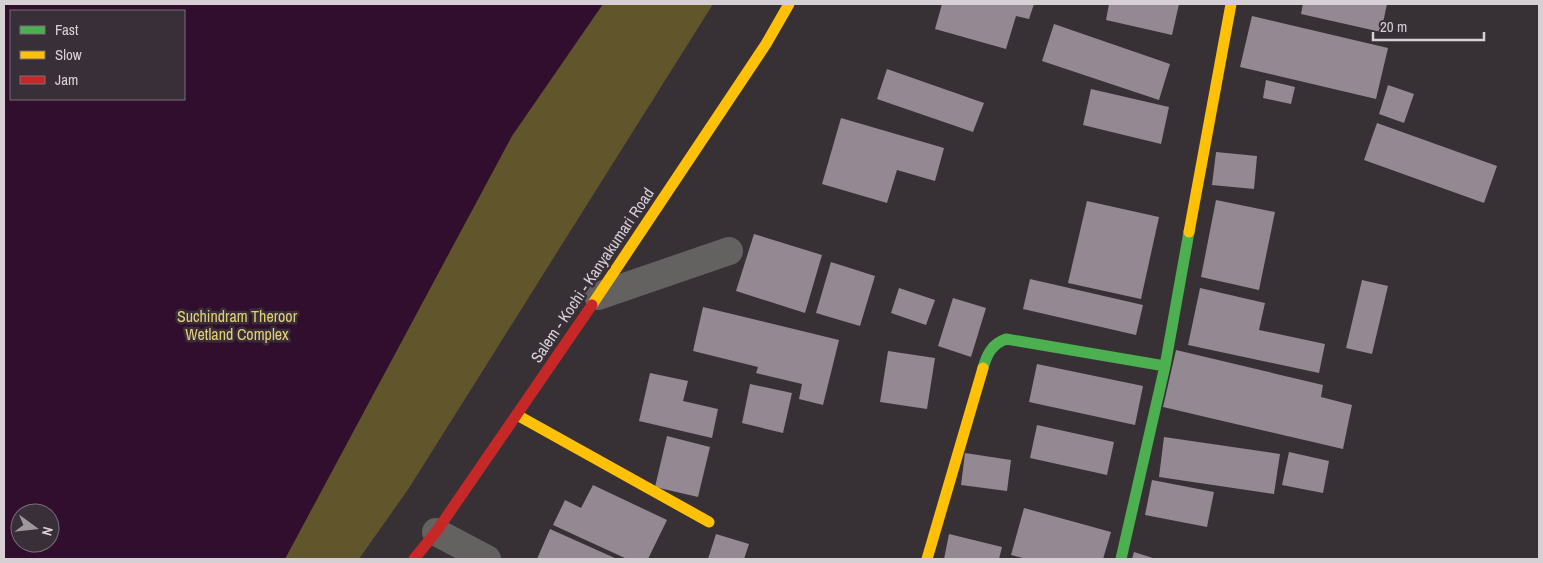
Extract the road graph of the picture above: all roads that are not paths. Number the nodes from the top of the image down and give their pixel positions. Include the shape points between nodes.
1 (789, 4) edge
2 (1231, 4) edge
3 (728, 251) dead end
4 (598, 296) junction
5 (1164, 366) junction
6 (517, 415) junction
7 (710, 522) dead end
8 (436, 532) junction
9 (414, 559) edge
10 (487, 559) edge
11 (927, 559) edge
12 (1121, 559) edge

1 - 4 main road, Salem - Kochi - Kanyakumari Road via 766,44
2 - 5 main road
3 - 4 street
4 - 6 main road, Salem - Kochi - Kanyakumari Road
5 - 11 main road via 1006,339 994,345 986,358
5 - 12 main road
6 - 7 main road
6 - 8 main road, Salem - Kochi - Kanyakumari Road
8 - 9 main road, Salem - Kochi - Kanyakumari Road
8 - 10 street

